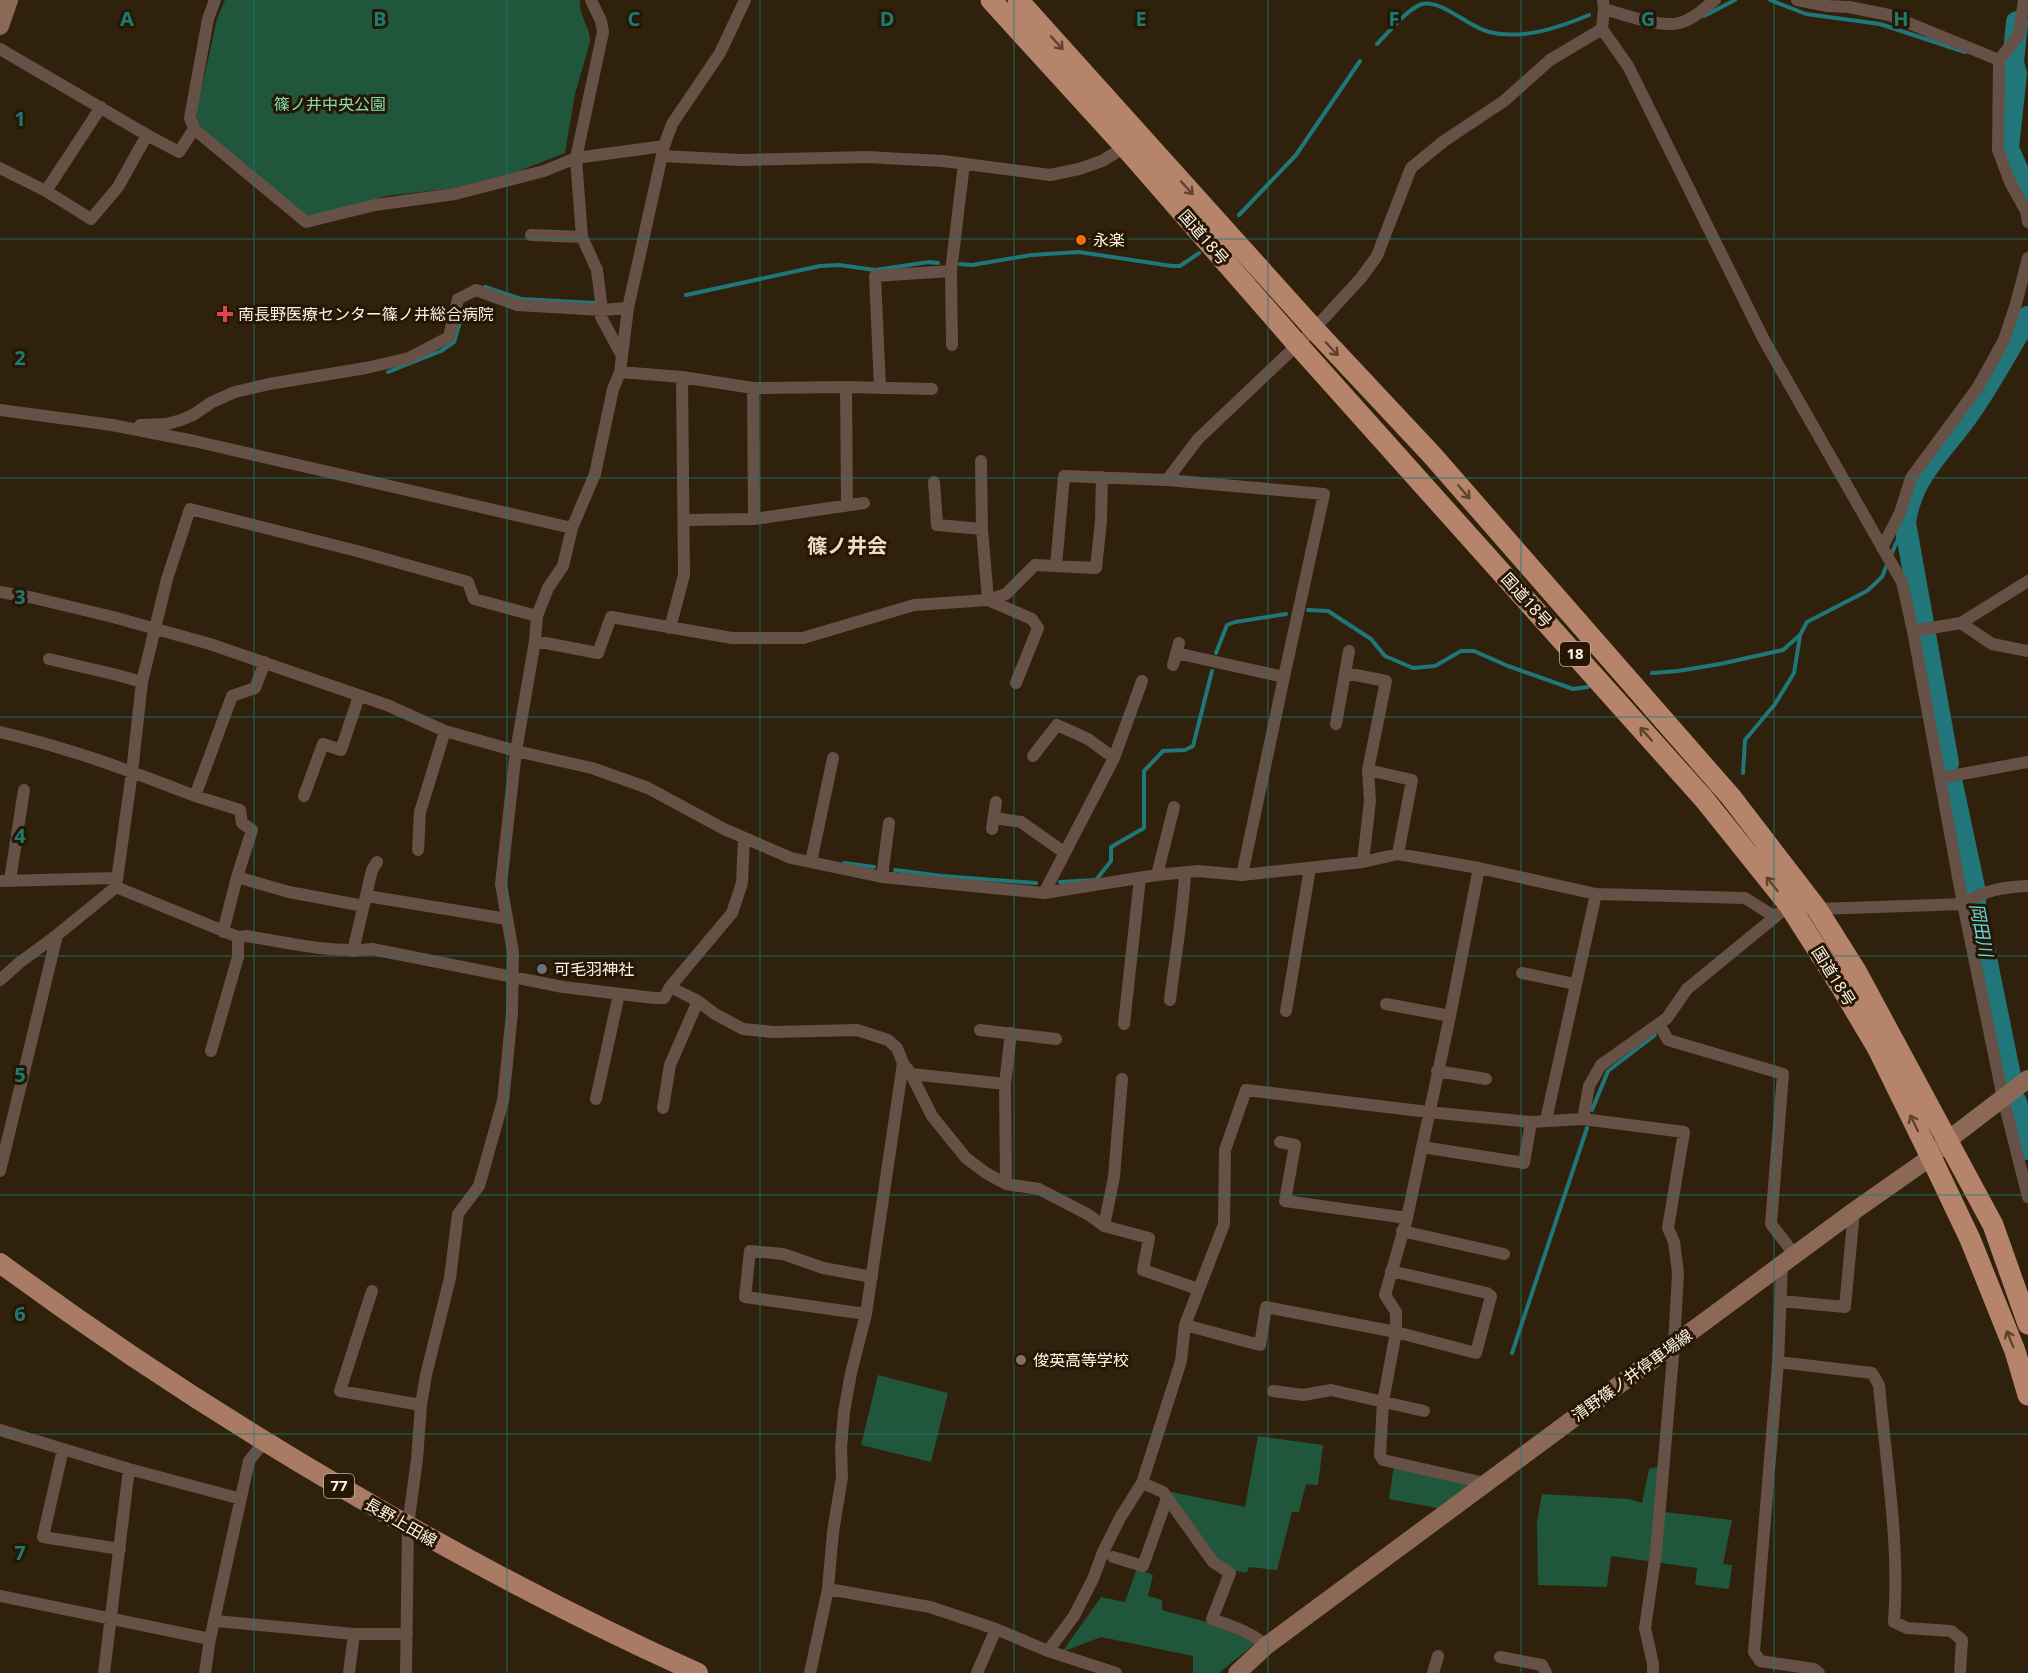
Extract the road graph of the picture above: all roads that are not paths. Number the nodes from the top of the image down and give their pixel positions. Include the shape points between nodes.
1 (9, 0) edge
2 (215, 0) edge
3 (591, 0) edge
4 (745, 0) edge
5 (991, 0) edge
6 (1018, 0) edge
7 (1715, 0) edge
8 (1797, 0) edge
9 (2024, 0) edge
10 (1604, 4) edge
11 (0, 26) edge
12 (1602, 29) junction
13 (0, 49) edge
14 (1999, 60) junction
15 (101, 107) junction
16 (194, 129) junction
17 (147, 135) junction
18 (1133, 142) junction
19 (663, 151) junction
20 (576, 158) junction
21 (964, 164) junction
22 (0, 168) edge
23 (46, 191) junction
24 (2028, 222) edge
25 (531, 235) dead end
26 (582, 237) junction
27 (2028, 258) edge
28 (951, 270) junction
29 (628, 308) junction
30 (602, 310) junction
31 (1314, 329) junction
32 (1297, 344) junction
33 (952, 345) dead end
34 (621, 354) junction
35 (621, 372) junction
36 (682, 377) junction
37 (846, 387) junction
38 (753, 388) junction
39 (880, 388) junction
40 (932, 389) dead end
41 (0, 410) edge
42 (112, 425) junction
43 (981, 461) dead end
44 (1102, 477) junction
45 (1167, 480) junction
46 (933, 482) dead end
47 (864, 503) dead end
48 (847, 505) junction
49 (754, 519) junction
50 (684, 520) junction
51 (572, 528) junction
52 (982, 529) junction
53 (1884, 553) junction
54 (1056, 566) junction
55 (2028, 581) edge
56 (0, 592) edge
57 (988, 600) junction
58 (537, 616) junction
59 (1961, 623) junction
60 (156, 628) junction
61 (670, 628) junction
62 (1920, 630) junction
63 (535, 641) junction
64 (1349, 651) dead end
65 (2028, 651) edge
66 (1176, 654) dead end
67 (49, 659) dead end
68 (265, 662) junction
69 (1345, 673) junction
70 (1284, 677) junction
71 (1142, 681) dead end
72 (142, 682) junction
73 (1016, 683) dead end
74 (359, 696) junction
75 (1336, 724) dead end
76 (445, 731) junction
77 (0, 732) edge
78 (516, 751) junction
79 (1033, 756) dead end
80 (833, 758) dead end
81 (1114, 758) junction
82 (2028, 762) edge
83 (1368, 770) junction
84 (132, 772) junction
85 (1940, 778) junction
86 (24, 790) dead end
87 (195, 796) junction
88 (304, 796) dead end
89 (996, 802) dead end
90 (1174, 807) dead end
91 (889, 824) dead end
92 (744, 838) junction
93 (418, 850) dead end
94 (1065, 853) junction
95 (1398, 854) junction
96 (1363, 861) junction
97 (377, 862) dead end
98 (811, 862) junction
99 (1310, 868) junction
100 (1479, 868) junction
101 (1185, 873) junction
102 (1157, 875) junction
103 (1242, 875) junction
104 (237, 877) junction
105 (882, 877) junction
106 (1140, 878) junction
107 (5, 881) edge
108 (116, 883) junction
109 (2028, 886) edge
110 (1044, 893) junction
111 (1596, 894) junction
112 (1972, 899) junction
113 (365, 901) junction
114 (1817, 909) junction
115 (1782, 911) junction
116 (507, 919) junction
117 (223, 932) junction
118 (57, 935) junction
119 (238, 937) junction
120 (353, 951) junction
121 (1522, 973) dead end
122 (513, 978) junction
123 (0, 980) edge
124 (1575, 984) junction
125 (670, 987) junction
126 (618, 994) junction
127 (1170, 1000) dead end
128 (698, 1001) junction
129 (1386, 1004) dead end
130 (1286, 1011) dead end
131 (1450, 1016) junction
132 (1124, 1024) dead end
133 (1659, 1024) junction
134 (980, 1029) dead end
135 (1011, 1033) junction
136 (1056, 1039) dead end
137 (211, 1051) dead end
138 (903, 1064) junction
139 (1437, 1071) junction
140 (911, 1074) junction
141 (1486, 1079) dead end
142 (2028, 1079) edge
143 (1122, 1080) dead end
144 (1005, 1084) junction
145 (2003, 1098) junction
146 (596, 1099) dead end
147 (663, 1108) dead end
148 (1428, 1112) junction
149 (1583, 1119) junction
150 (1545, 1120) junction
151 (1531, 1122) junction
152 (1948, 1140) junction
153 (1280, 1142) dead end
154 (1422, 1147) junction
155 (1931, 1157) junction
156 (0, 1171) edge
157 (1006, 1184) junction
158 (2028, 1197) edge
159 (1854, 1210) junction
160 (1407, 1218) junction
161 (1104, 1226) junction
162 (1402, 1231) junction
163 (1504, 1254) dead end
164 (1789, 1259) junction
165 (0, 1263) edge
166 (1391, 1270) junction
167 (872, 1277) junction
168 (1198, 1289) junction
169 (372, 1291) dead end
170 (1780, 1301) junction
171 (866, 1314) junction
172 (2028, 1324) edge
173 (1185, 1325) junction
174 (1396, 1332) junction
175 (1674, 1345) junction
176 (1778, 1362) junction
177 (1274, 1391) dead end
178 (2028, 1395) edge
179 (1383, 1402) junction
180 (421, 1405) junction
181 (1424, 1411) dead end
182 (0, 1430) edge
183 (264, 1442) junction
184 (63, 1449) junction
185 (129, 1469) junction
186 (1142, 1483) junction
187 (1485, 1483) junction
188 (1167, 1498) junction
189 (241, 1499) junction
190 (408, 1526) junction
191 (120, 1549) junction
192 (1113, 1557) dead end
193 (828, 1589) junction
194 (0, 1596) edge
195 (110, 1618) junction
196 (216, 1621) junction
197 (996, 1629) junction
198 (354, 1634) junction
199 (407, 1634) junction
200 (210, 1639) junction
201 (1266, 1646) junction
202 (1048, 1651) junction
203 (1438, 1656) dead end
204 (1500, 1657) dead end
205 (104, 1673) edge
206 (205, 1673) edge
207 (349, 1673) edge
208 (406, 1673) edge
209 (698, 1673) edge
210 (810, 1673) edge
211 (977, 1673) edge
212 (1116, 1673) edge
213 (1237, 1673) edge
214 (1433, 1673) edge
215 (1546, 1673) edge
216 (1653, 1673) edge
217 (1819, 1673) edge
218 (1960, 1673) edge

1 - 11 main road
2 - 16 street via 190,118
3 - 20 street via 603,32
4 - 19 street via 720,53 672,124
5 - 18 highway, 国道18号 / 18
6 -> 18 highway, 国道18号 / 18
7 - 10 street via 1678,24 1657,23
8 - 14 street via 1889,15
9 - 14 street via 2019,35
10 - 12 street
12 - 31 street via 1550,60 1504,101 1411,168 1377,256
12 - 53 street via 1628,66 1764,340
13 - 15 street
14 - 24 street via 1998,150
15 - 17 street
15 - 23 street
16 - 17 street via 178,152
16 - 20 street via 306,222 383,203 455,194 544,171
17 - 23 street via 118,186 91,219
18 - 21 street via 1102,161 1050,175
18 -> 31 highway, 国道18号 / 18
18 - 32 highway, 国道18号 / 18
19 - 20 street
19 - 21 street via 741,160 868,157
19 - 29 street
20 - 26 street
21 - 28 street
22 - 23 street
25 - 26 street
26 - 30 street via 597,270
27 - 53 street via 2004,340 1977,387 1911,478
28 - 33 street
28 - 39 street via 875,276
29 - 30 street
29 - 34 street
30 - 34 street via 601,317
30 - 42 street via 518,305 476,290 458,299 449,337 409,358 235,392 167,424
31 - 32 street
31 -> 114 highway, 国道18号 / 18 via 1432,455 1715,779
32 - 45 street via 1198,439
115 -> 32 highway, 国道18号 / 18 via 1704,799
34 - 35 street
35 - 36 street
35 - 51 street via 613,389 595,474
36 - 38 street
36 - 50 street
37 - 38 street
37 - 39 street
37 - 48 street
38 - 49 street
39 - 40 street
41 - 42 street
42 - 51 street
43 - 52 street
44 - 45 street
44 - 54 street via 1064,476
44 - 54 street via 1096,568
45 - 70 street via 1324,494
46 - 52 street via 937,525
47 - 48 street
48 - 49 street
49 - 50 street
50 - 61 street via 684,575
51 - 58 street via 563,566 548,588
52 - 57 street
53 - 62 street via 1902,582
54 - 57 street via 1035,565 1006,594
55 - 59 street
56 - 60 street
57 - 61 street via 914,605 802,638 732,638
57 - 73 street via 1032,619 1038,628
58 - 60 street via 474,599 468,582 190,509
58 - 63 street
59 - 62 street
59 - 65 street via 1992,644
60 - 68 street
60 - 72 street
61 - 63 street via 611,617 598,653
62 - 85 street
63 - 78 street
64 - 69 street
66 - 70 street
67 - 72 street
68 - 74 street
68 - 87 street via 255,688 232,696
69 - 75 street
69 - 83 street via 1386,681
70 - 103 street
71 - 81 street
72 - 84 street
74 - 76 street
74 - 88 street via 341,750 323,744
76 - 78 street
76 - 93 street via 420,812
77 - 84 street
78 - 92 street via 592,768 648,788
78 - 116 street via 501,884
79 - 81 street via 1057,725 1088,739
80 - 98 street
81 - 94 street
82 - 85 street
83 - 95 street via 1413,780
83 - 96 street via 1370,801
84 - 87 street
84 - 108 street
85 - 112 street
86 - 107 street
87 - 104 street via 240,810 242,823 252,830
89 - 94 street via 993,823 1021,822
90 - 102 street
91 - 105 street
92 - 98 street via 790,858
92 - 125 street via 742,883 732,913
94 - 110 street
95 - 96 street
95 - 100 street
96 - 99 street
97 - 113 street
98 - 105 street
99 - 103 street
99 - 130 street
100 - 111 street
100 - 131 street
101 - 102 street
101 - 103 street
101 - 127 street
102 - 106 street
104 - 113 street via 289,892
104 - 117 street
105 - 110 street
106 - 110 street
106 - 132 street
107 - 108 street
108 - 117 street
108 - 118 street
109 - 112 street via 1998,888
111 - 115 street via 1745,898
111 - 124 street
112 - 114 street
112 - 145 street
113 - 116 street
113 - 120 street
114 - 152 highway, 国道18号 / 18 via 1856,971
115 - 133 street via 1687,989
155 -> 115 highway, 国道18号 / 18 via 1878,1049 1840,985
116 - 122 street
117 - 119 street
118 - 123 street
118 - 156 street
119 - 120 street
119 - 137 street via 238,957
120 - 122 street via 372,949
121 - 124 street
122 - 126 street
122 - 180 street via 502,1101 479,1186 458,1214 450,1278
124 - 150 street
125 - 126 street via 664,998
125 - 128 street
126 - 146 street
128 - 138 street via 743,1029 857,1030 888,1040 897,1048
128 - 147 street via 670,1065
129 - 131 street
131 - 139 street
133 - 149 street via 1601,1065 1589,1086
133 - 164 street via 1668,1040 1783,1074 1771,1224
134 - 135 street
135 - 136 street
135 - 144 street
138 - 140 street
138 - 167 street
139 - 141 street
139 - 148 street
140 - 144 street
140 - 157 street via 932,1116 960,1153
142 - 145 main road, 清野篠ノ井停車場線
143 - 161 street via 1114,1177
144 - 157 street
145 - 152 main road, 清野篠ノ井停車場線
145 - 158 street
148 - 151 street
148 - 154 street
148 - 168 street via 1246,1090 1225,1150 1224,1224
149 - 150 street
149 - 175 street via 1684,1132 1668,1228 1678,1273
150 - 151 street
151 - 154 street via 1524,1163
152 - 155 main road, 清野篠ノ井停車場線
152 - 172 highway, 国道18号 / 18 via 1994,1225
153 - 160 street via 1294,1145 1286,1201
154 - 160 street
155 - 159 main road, 清野篠ノ井停車場線
178 -> 155 highway, 国道18号 / 18 via 2015,1351 1970,1239
157 - 161 street via 1039,1189
159 - 164 main road, 清野篠ノ井停車場線
159 - 170 street via 1845,1307
160 - 162 street
161 - 168 street via 1149,1238 1143,1270
162 - 163 street
162 - 166 street
164 - 170 street
164 - 175 main road, 清野篠ノ井停車場線
165 - 183 main road, 長野上田線 / 77 via 117,1347
166 - 174 street via 1385,1295 1396,1312
166 - 174 street via 1491,1296 1476,1353
167 - 171 street
167 - 171 street via 822,1268 783,1254 750,1251 745,1297
168 - 173 street
169 - 180 street via 340,1391
170 - 176 street
171 - 193 street via 844,1412 842,1476
173 - 174 street via 1260,1345 1266,1307
173 - 186 street via 1181,1361
174 - 179 street
175 - 187 main road, 清野篠ノ井停車場線
175 - 216 street via 1646,1628
176 - 217 street via 1754,1652 1760,1661
176 - 218 street via 1872,1373 1878,1385 1893,1509 1893,1622 1907,1628 1951,1631 1962,1640
177 - 179 street via 1303,1395 1331,1390
179 - 181 street
179 - 187 street via 1383,1460
180 - 190 street
182 - 184 street
183 - 189 street via 249,1461
183 - 190 main road, 長野上田線 / 77
184 - 185 street
184 - 191 street via 43,1537
185 - 189 street
185 - 191 street
186 - 188 street via 1163,1492
186 - 202 street via 1119,1518 1074,1617
187 - 201 main road, 清野篠ノ井停車場線
188 - 192 street via 1143,1566
188 - 201 street via 1213,1562 1230,1573 1212,1620 1259,1639
189 - 196 street
190 - 199 street
190 - 209 main road, 長野上田線 / 77 via 533,1594
191 - 195 street
193 - 197 street via 930,1607
193 - 210 street
194 - 195 street
195 - 200 street
195 - 205 street
196 - 198 street
196 - 200 street
197 - 202 street
197 - 211 street
198 - 199 street
198 - 207 street
199 - 208 street
200 - 206 street
201 - 213 main road, 清野篠ノ井停車場線
202 - 212 street
203 - 214 street
204 - 215 street via 1542,1665

